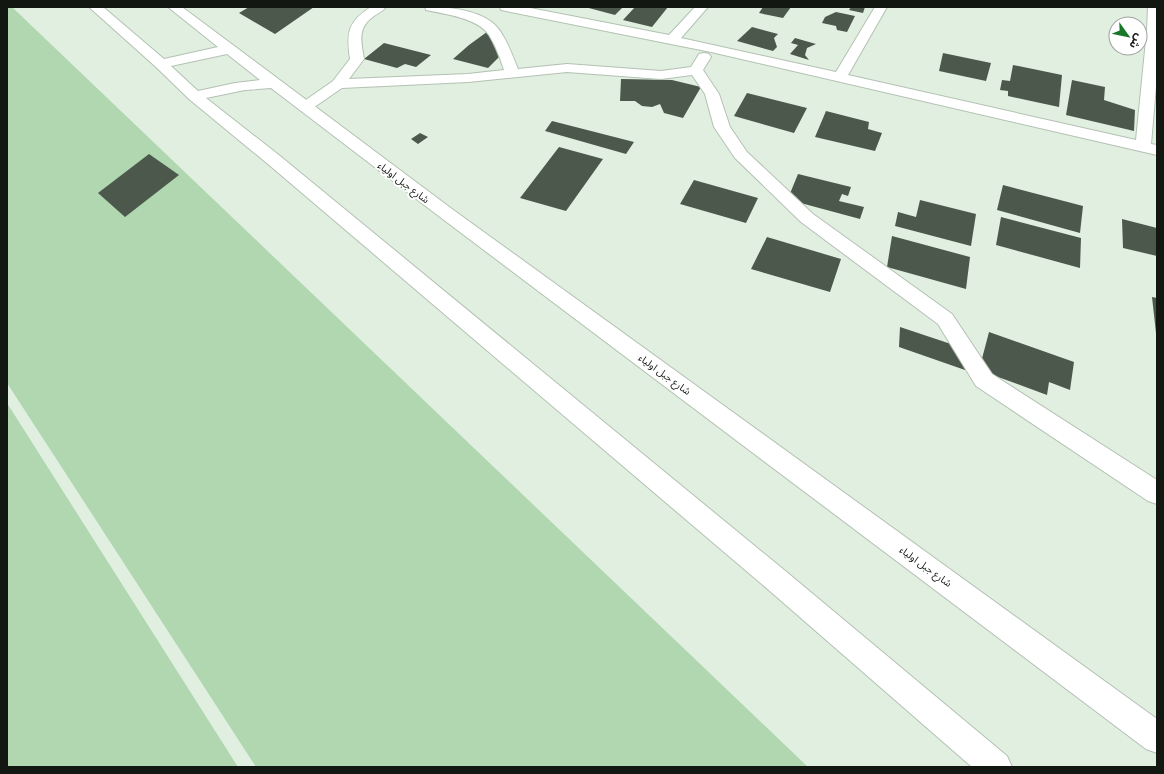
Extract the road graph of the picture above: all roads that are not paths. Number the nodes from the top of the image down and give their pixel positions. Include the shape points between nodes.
1 (95, 7) edge
2 (174, 7) edge
3 (380, 7) edge
4 (431, 7) edge
5 (506, 7) edge
6 (702, 7) edge
7 (881, 7) edge
8 (1154, 7) edge
9 (1156, 31) edge
10 (672, 40) junction
11 (711, 48) junction
12 (230, 49) junction
13 (161, 64) junction
14 (696, 70) junction
15 (512, 73) junction
16 (840, 77) junction
17 (276, 83) junction
18 (338, 84) junction
19 (194, 96) junction
20 (305, 107) junction
21 (1143, 147) junction
22 (1157, 150) edge
23 (1157, 493) edge
24 (1157, 738) edge
25 (996, 767) edge

1 - 13 main road
2 - 12 main road, شارع جبل اولياء
3 - 18 main road via 363,17 355,30 357,59
4 - 15 main road via 490,27 504,50
5 - 10 main road
6 - 10 main road
7 - 16 main road
8 - 9 main road
9 - 21 main road
10 - 11 main road
11 - 14 main road
11 - 16 main road
12 - 13 main road
12 - 17 main road, شارع جبل اولياء
13 - 19 main road
14 - 15 main road via 661,75 567,68
14 - 23 main road via 712,94 722,127 741,155 807,218 945,319 984,380
15 - 18 main road via 468,78
16 - 21 main road
17 - 19 main road via 224,88
17 - 20 main road, شارع جبل اولياء
18 - 20 main road
19 - 25 main road via 780,583
20 - 24 main road, شارع جبل اولياء
21 - 22 main road

